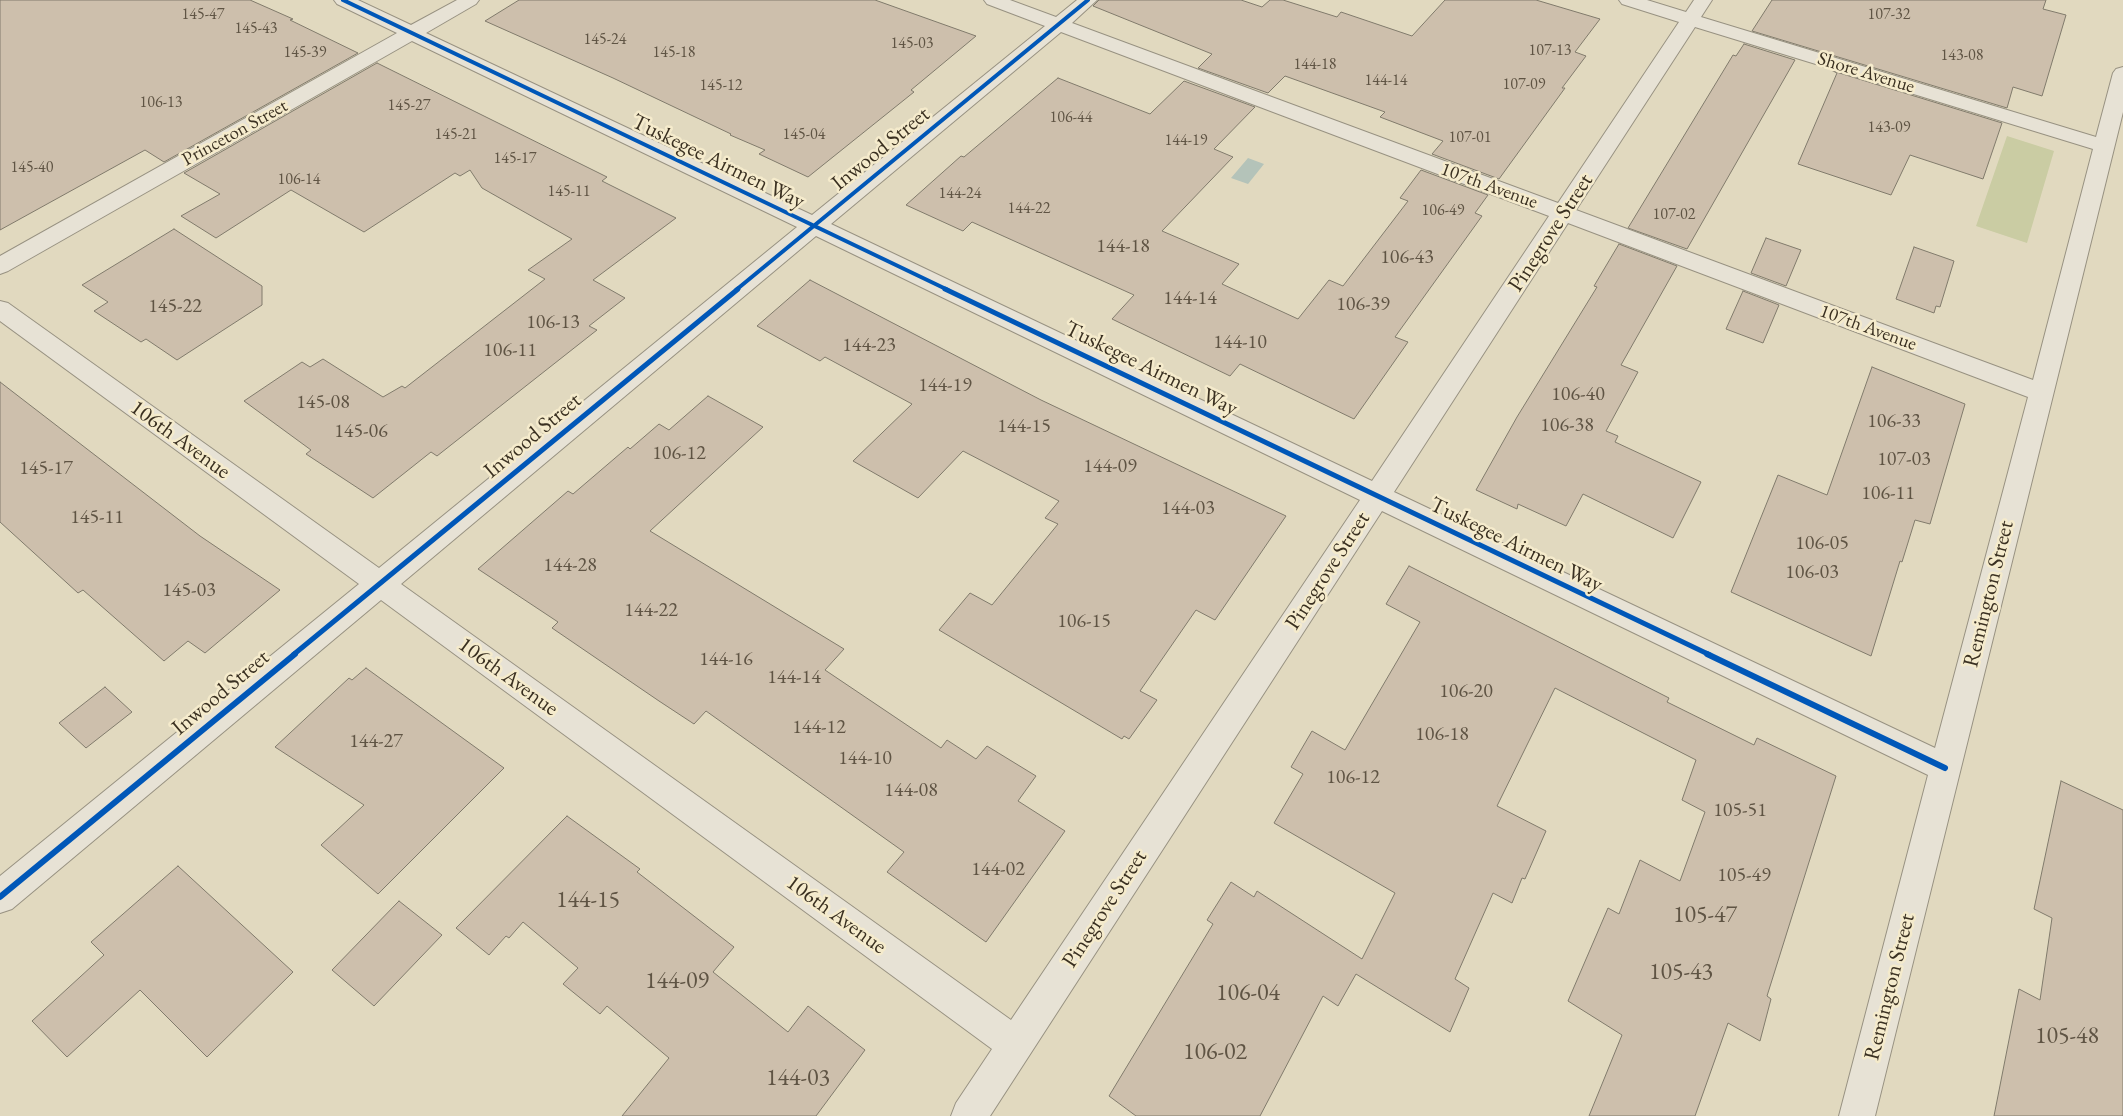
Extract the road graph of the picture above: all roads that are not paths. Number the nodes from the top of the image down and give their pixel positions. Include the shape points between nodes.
1 (343, 0) edge
2 (470, 0) edge
3 (993, 0) edge
4 (1088, 0) edge
5 (1628, 0) edge
6 (1697, 10) edge
7 (1058, 24) junction
8 (412, 33) junction
9 (2123, 73) edge
10 (2104, 146) junction
11 (1563, 214) junction
12 (813, 226) junction
13 (0, 266) edge
14 (0, 310) edge
15 (2040, 392) junction
16 (1377, 496) junction
17 (379, 584) junction
18 (1945, 768) junction
19 (0, 896) edge
20 (1016, 1045) junction
21 (969, 1116) edge
22 (1857, 1116) edge

1 - 8 street, Tuskegee Airmen Way
2 - 8 street, Princeton Street
3 - 7 street, 107th Avenue
4 - 7 street, Inwood Street
5 - 6 street, Shore Avenue
6 - 10 street, Shore Avenue
6 - 11 street, Pinegrove Street
7 - 11 street, 107th Avenue
7 - 12 street, Inwood Street
8 - 12 street, Tuskegee Airmen Way
8 - 13 street, Princeton Street
9 - 10 street, Remington Street
10 - 15 street, Remington Street
11 - 15 street, 107th Avenue
11 - 16 street, Pinegrove Street
12 - 16 street, Tuskegee Airmen Way
12 - 17 street, Inwood Street
14 - 17 street, 106th Avenue
15 - 18 street, Remington Street
16 - 18 street, Tuskegee Airmen Way
16 - 20 street, Pinegrove Street
17 - 19 street, Inwood Street
17 - 20 street, 106th Avenue
18 - 22 street, Remington Street
20 - 21 street, Pinegrove Street

